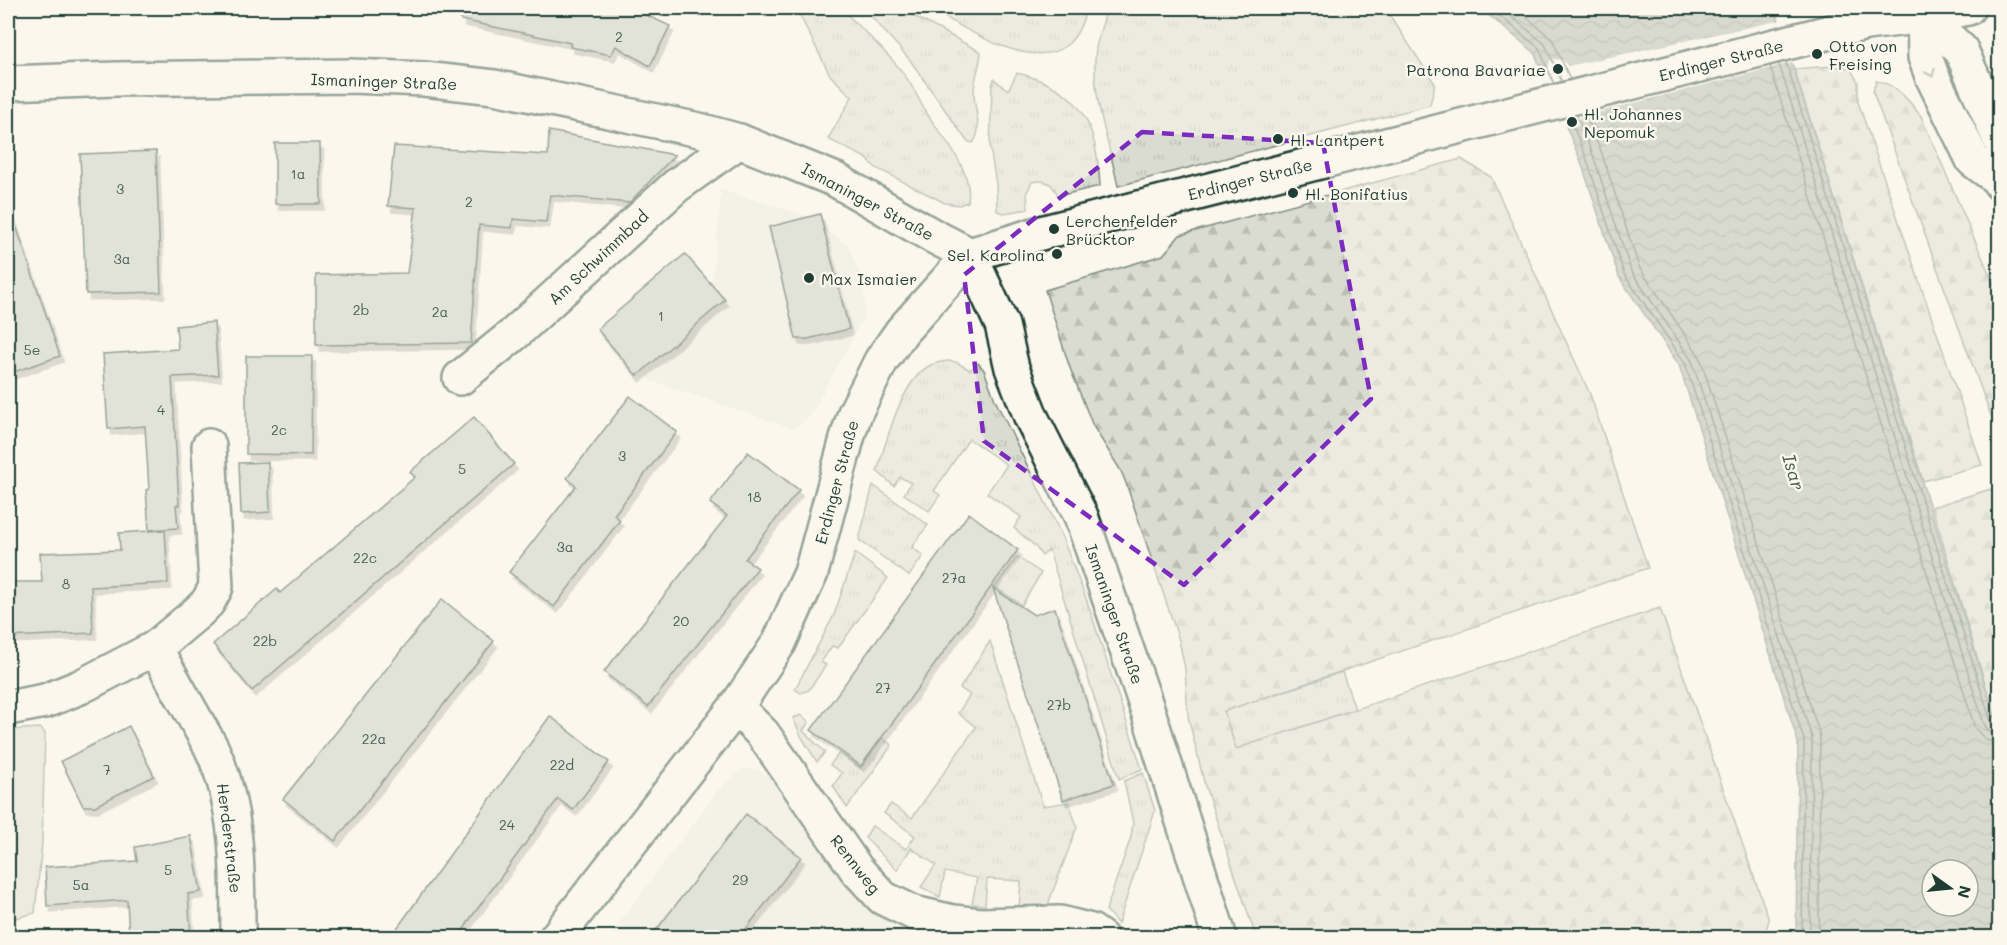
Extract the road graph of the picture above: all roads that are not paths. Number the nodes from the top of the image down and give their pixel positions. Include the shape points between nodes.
1 (1968, 8) edge
2 (1922, 10) edge
3 (8, 83) edge
4 (2000, 140) edge
5 (739, 141) junction
6 (1999, 176) edge
7 (970, 255) junction
8 (460, 378) dead end
9 (209, 446) dead end
10 (155, 648) junction
11 (736, 707) junction
12 (8, 708) edge
13 (976, 931) edge
14 (238, 938) edge
15 (556, 938) edge
16 (1101, 938) edge
17 (1220, 938) edge

1 - 2 street, Erdinger Straße
2 - 4 street via 1961,50
2 -> 6 street via 1924,57 1932,76 1973,160
2 - 7 street, Erdinger Straße via 1037,234
3 - 5 street, Ismaninger Straße via 351,76 424,79 494,87
5 - 7 street, Ismaninger Straße via 836,180
5 - 8 street, Am Schwimmbad via 676,186
7 - 11 street, Erdinger Straße via 881,360 855,413 811,573 779,643
7 - 17 street, Ismaninger Straße via 1002,325 1012,368 1031,417 1081,516
9 - 10 street via 216,587 208,602
10 - 12 street via 80,687 45,701
10 - 14 street, Herderstraße via 211,747 227,793 238,876
11 - 13 street, Rennweg via 763,734 857,870 882,898 914,913
11 - 15 street, Erdinger Straße
13 - 16 street, Rennweg via 1060,923 1091,931

